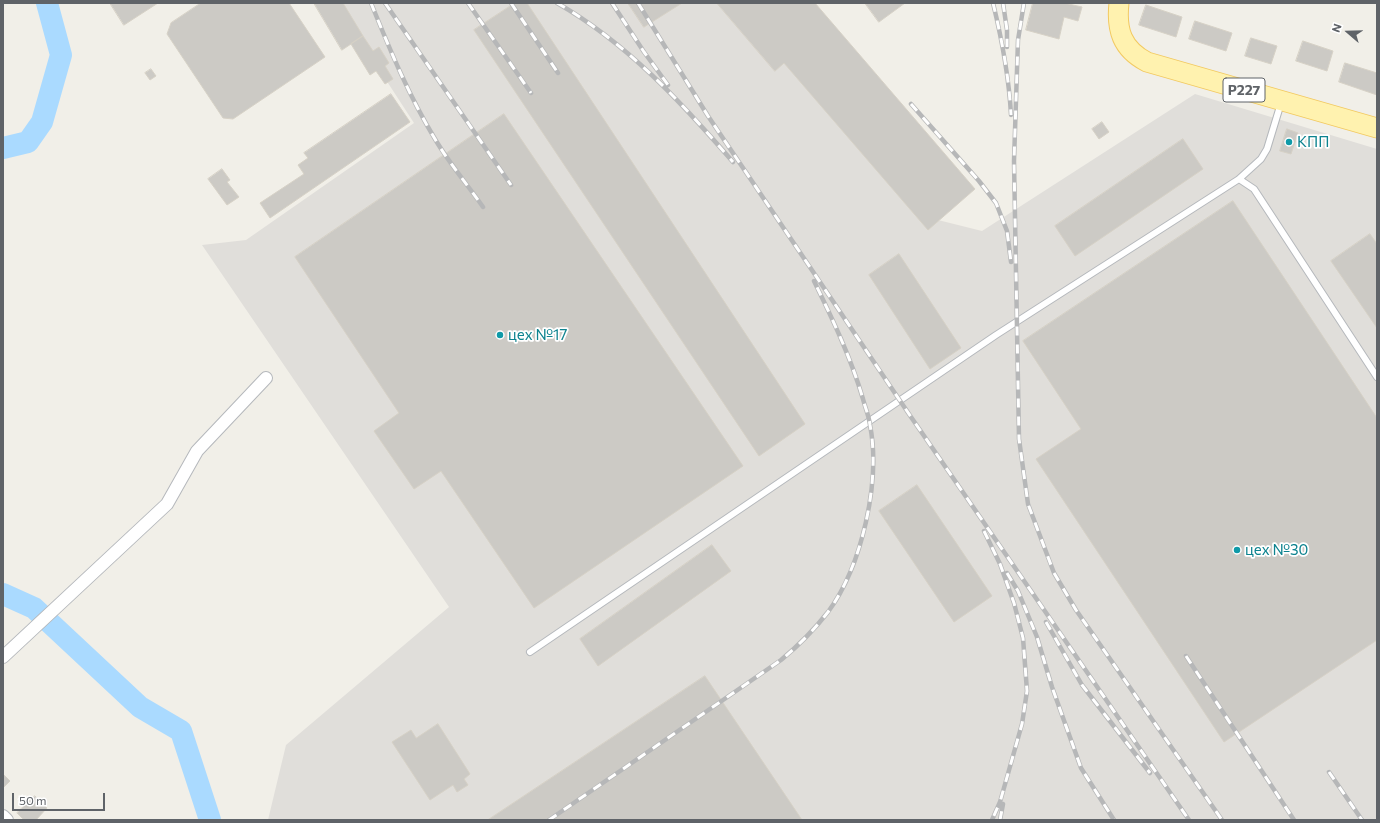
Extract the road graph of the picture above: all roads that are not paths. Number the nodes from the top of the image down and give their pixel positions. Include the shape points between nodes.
1 (1119, 3) edge
2 (1282, 100) junction
3 (1377, 128) edge
4 (1239, 179) junction
5 (1377, 377) edge
6 (266, 378) dead end
7 (530, 652) dead end
8 (3, 657) edge
9 (3, 816) edge
10 (7, 820) edge

1 - 2 main road, Р227 via 1118,20 1122,36 1136,56 1159,66
2 - 3 main road, Р227
2 - 4 lane via 1267,149 1261,159
4 - 5 lane via 1254,189
4 - 7 lane via 996,335
6 - 8 street via 196,451 167,504
9 - 10 street

